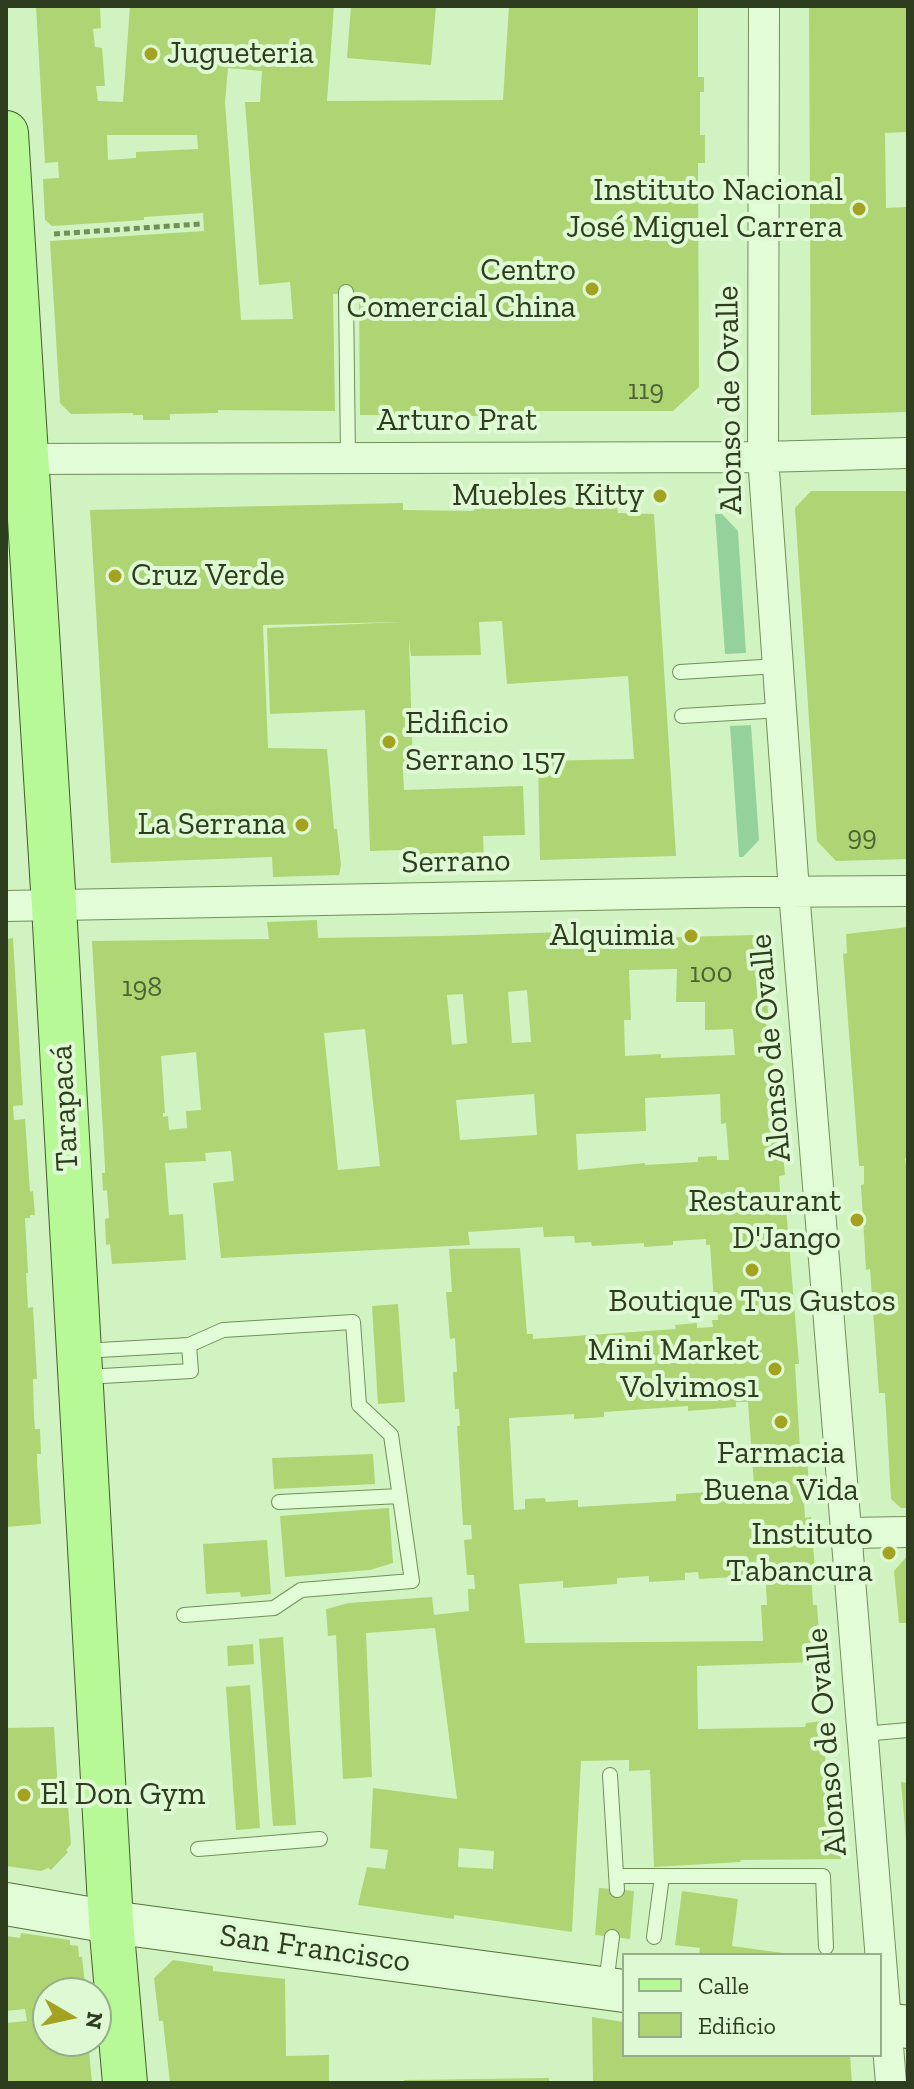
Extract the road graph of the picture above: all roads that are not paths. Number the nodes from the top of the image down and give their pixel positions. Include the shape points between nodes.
1 (764, 6) edge
2 (6, 133) edge
3 (346, 292) dead end
4 (908, 453) edge
5 (763, 457) junction
6 (17, 458) edge
7 (348, 458) junction
8 (778, 666) junction
9 (680, 672) dead end
10 (782, 710) junction
11 (682, 716) dead end
12 (794, 891) junction
13 (908, 891) edge
14 (6, 906) edge
15 (54, 906) junction
16 (189, 1345) junction
17 (80, 1364) junction
18 (400, 1496) junction
19 (279, 1502) dead end
20 (908, 1532) edge
21 (846, 1533) junction
22 (184, 1615) dead end
23 (908, 1730) edge
24 (863, 1734) junction
25 (610, 1775) dead end
26 (320, 1839) dead end
27 (198, 1849) dead end
28 (662, 1876) junction
29 (6, 1904) edge
30 (111, 1922) junction
31 (612, 1937) dead end
32 (654, 1937) dead end
33 (826, 1947) dead end
34 (615, 1989) edge
35 (891, 2025) edge
36 (125, 2083) edge
37 (891, 2083) edge

1 - 5 street, Alonso de Ovalle
2 - 6 main road, Tarapacá
3 - 7 lane
4 - 5 street, Arturo Prat
5 - 7 street, Arturo Prat
5 - 8 street, Alonso de Ovalle
6 - 7 street, Arturo Prat
6 - 15 main road, Tarapacá
8 - 9 lane
8 - 10 street, Alonso de Ovalle
10 - 11 lane
10 - 12 street, Alonso de Ovalle
12 - 13 street, Serrano
12 - 15 street, Serrano
12 - 21 street, Alonso de Ovalle
14 - 15 street, Serrano
15 - 17 main road, Tarapacá
16 - 17 lane
16 - 17 lane via 191,1371
16 - 18 lane via 223,1330 353,1322 359,1405 391,1435
17 - 30 main road, Tarapacá
18 - 19 lane
18 - 22 lane via 412,1581 301,1590 274,1608
20 - 21 street
21 - 24 street, Alonso de Ovalle
23 - 24 lane
24 - 35 street, Alonso de Ovalle
25 - 28 lane via 617,1883
26 - 27 lane
28 - 32 lane
28 - 33 lane via 823,1876
29 - 30 main road, San Francisco
30 - 34 main road, San Francisco
30 - 36 main road, Tarapacá
31 - 34 lane
35 - 37 street, Alonso de Ovalle

